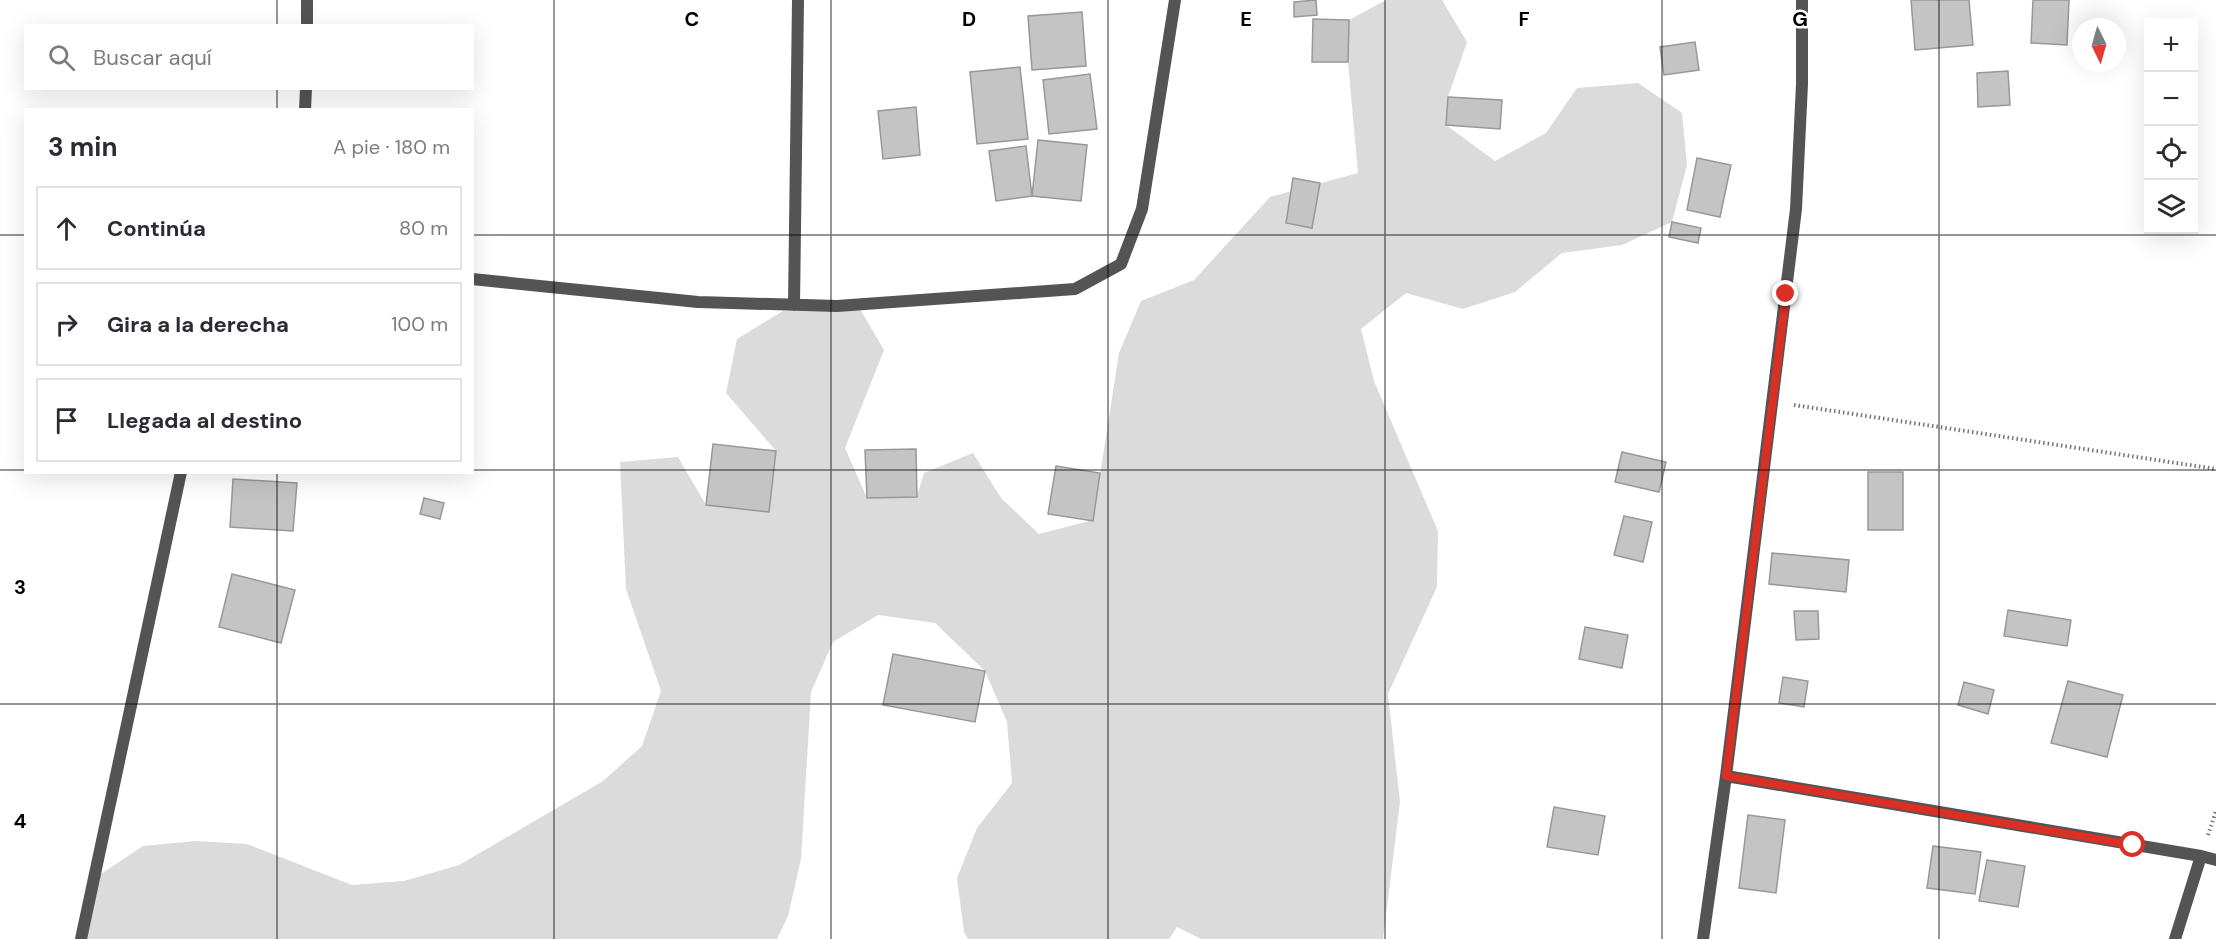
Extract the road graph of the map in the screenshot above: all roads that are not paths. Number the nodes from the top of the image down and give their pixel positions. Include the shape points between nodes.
1 (307, 0) edge
2 (798, 0) edge
3 (1175, 0) edge
4 (1802, 0) edge
5 (307, 24) edge
6 (306, 90) edge
7 (305, 108) edge
8 (474, 279) edge
9 (794, 305) junction
10 (181, 474) edge
11 (1726, 776) junction
12 (2201, 856) junction
13 (2216, 860) edge
14 (81, 939) edge
15 (1703, 939) edge
16 (2175, 939) edge

1 - 5 street
2 - 9 street
3 - 9 street via 1142,209 1121,264 1075,289 837,306
4 - 11 street via 1796,209
6 - 7 street
8 - 9 street via 698,302
10 - 14 street
11 - 12 street
11 - 15 street
12 - 13 street
12 - 16 street

